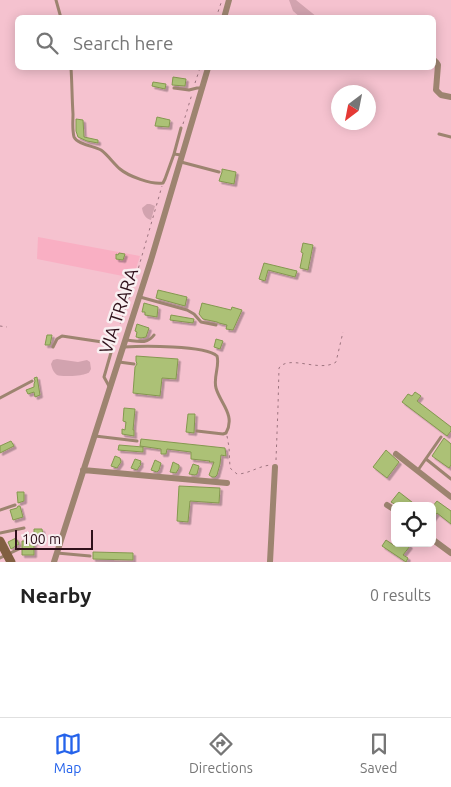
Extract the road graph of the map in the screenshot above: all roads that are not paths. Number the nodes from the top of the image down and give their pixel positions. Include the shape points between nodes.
1 (56, 0) edge
2 (229, 0) edge
3 (61, 15) edge
4 (225, 15) edge
5 (436, 62) edge
6 (71, 70) edge
7 (207, 70) edge
8 (174, 88) dead end
9 (202, 88) junction
10 (451, 97) edge
11 (181, 128) road end
12 (439, 134) dead end
13 (451, 137) edge
14 (174, 154) junction
15 (181, 159) junction
16 (219, 172) dead end
17 (139, 297) junction
18 (216, 325) dead end
19 (154, 335) dead end
20 (125, 343) junction
21 (53, 347) dead end
22 (118, 362) junction
23 (134, 364) dead end
24 (32, 381) dead end
25 (110, 388) junction
26 (0, 398) edge
27 (197, 431) dead end
28 (94, 436) junction
29 (441, 437) dead end
30 (138, 441) dead end
31 (396, 454) dead end
32 (426, 459) junction
33 (275, 467) road end
34 (83, 470) junction
35 (418, 471) junction
36 (451, 479) edge
37 (227, 483) dead end
38 (451, 497) edge
39 (15, 505) dead end
40 (387, 505) dead end
41 (391, 508) edge
42 (0, 510) edge
43 (24, 528) dead end
44 (0, 533) edge
45 (436, 542) edge
46 (1, 544) edge
47 (19, 549) dead end
48 (57, 553) junction
49 (451, 553) edge
50 (90, 556) dead end
51 (6, 558) edge
52 (54, 562) edge
53 (270, 562) edge

1 - 3 lane
2 - 4 street
5 - 10 street via 436,90
6 - 14 lane via 76,140 100,150 126,174 157,183 163,183
7 - 9 street, VIA TRARA
8 - 9 lane
9 - 15 street, VIA TRARA
11 - 14 lane
12 - 13 lane
14 - 15 lane
15 - 16 lane
15 - 17 street, VIA TRARA
17 - 18 lane via 187,310 201,322
17 - 20 street, VIA TRARA
19 - 20 lane via 145,342
20 - 22 street, VIA TRARA
20 - 27 lane via 215,354 218,361 216,388 228,414 228,425 226,433 221,434
21 - 25 lane via 57,338 63,336 108,342 112,351 104,375
22 - 23 lane
22 - 25 street, VIA TRARA
24 - 26 lane
25 - 28 street, VIA TRARA
28 - 30 lane
28 - 34 street, VIA TRARA
29 - 32 lane
31 - 35 street
32 - 35 lane
32 - 36 lane
33 - 53 street
34 - 37 street
34 - 48 street, VIA TRARA
35 - 38 street
39 - 42 lane
40 - 41 street
43 - 44 lane
45 - 49 street
46 - 51 main road
47 - 51 lane
48 - 50 lane
48 - 52 street, VIA TRARA

